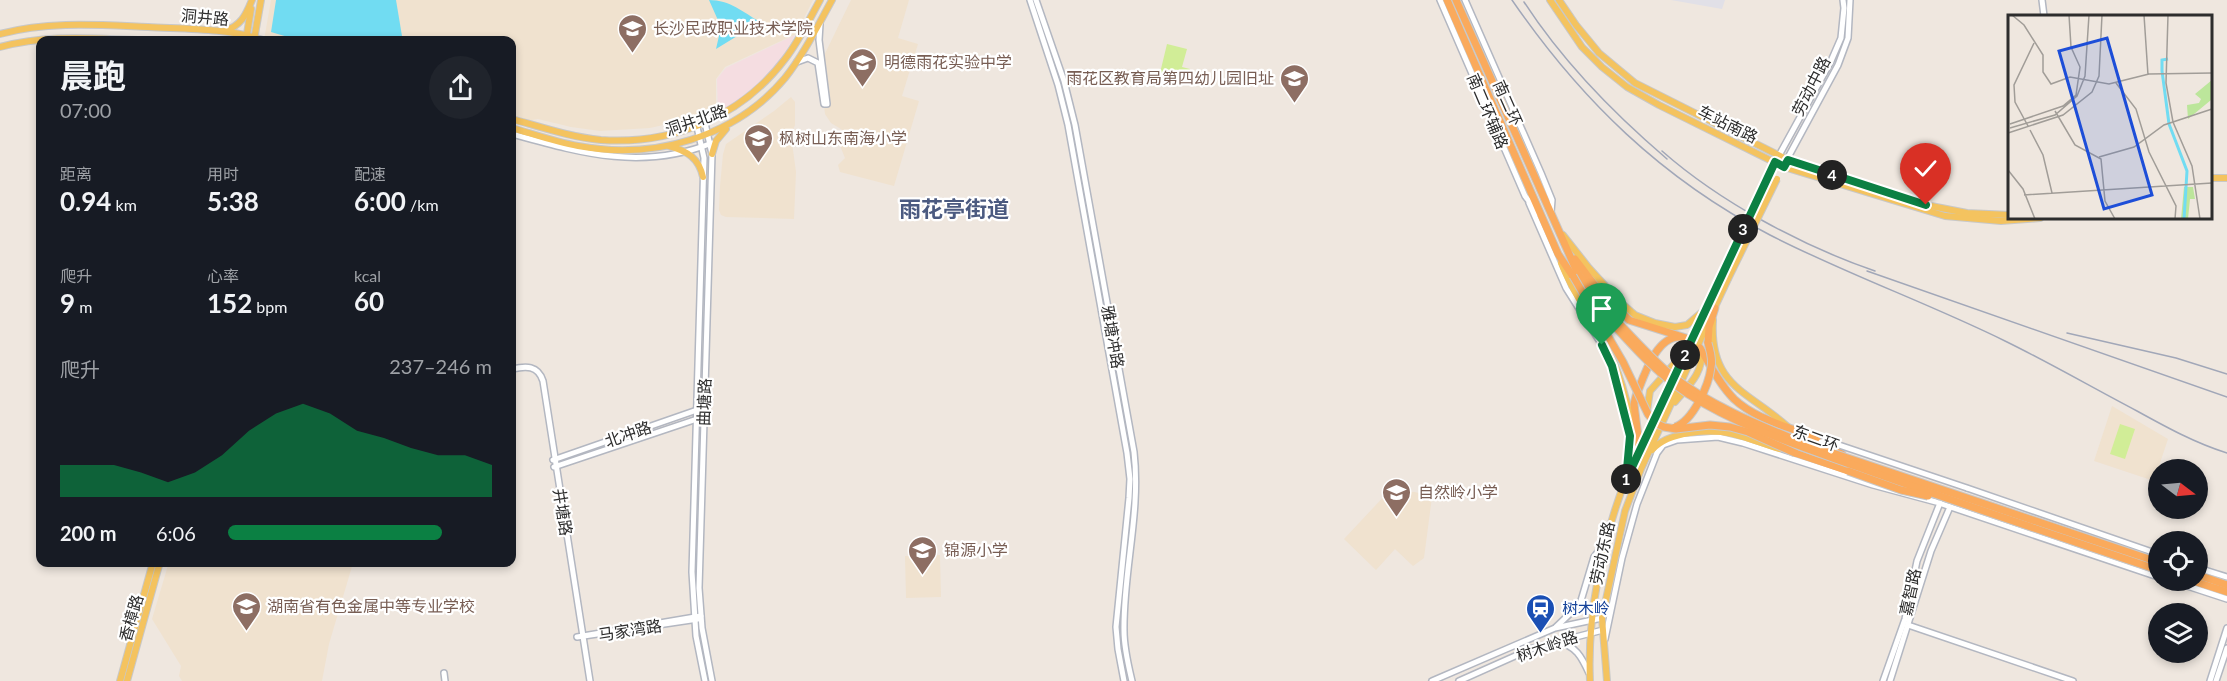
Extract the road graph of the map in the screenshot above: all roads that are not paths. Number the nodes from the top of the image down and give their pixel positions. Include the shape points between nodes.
1 (252, 0) edge
2 (261, 0) edge
3 (820, 0) edge
4 (832, 0) edge
5 (1030, 0) edge
6 (1036, 0) edge
7 (1440, 0) edge
8 (1447, 0) edge
9 (1456, 0) edge
10 (1465, 0) edge
11 (1550, 0) edge
12 (1560, 0) edge
13 (1843, 0) edge
14 (1850, 0) edge
15 (2042, 0) edge
16 (2044, 15) edge
17 (822, 18) junction
18 (257, 21) junction
19 (218, 32) junction
20 (0, 34) edge
21 (237, 36) edge
22 (246, 36) edge
23 (254, 36) edge
24 (264, 36) edge
25 (36, 40) edge
26 (0, 47) edge
27 (797, 62) junction
28 (516, 120) edge
29 (705, 123) junction
30 (731, 124) junction
31 (697, 127) junction
32 (516, 129) edge
33 (708, 134) junction
34 (516, 135) edge
35 (700, 137) junction
36 (713, 142) junction
37 (665, 146) junction
38 (702, 147) junction
39 (686, 152) junction
40 (712, 154) joint
41 (1779, 155) junction
42 (1788, 160) junction
43 (1775, 162) junction
44 (1784, 167) junction
45 (2227, 175) edge
46 (2212, 176) edge
47 (703, 177) junction
48 (1526, 196) junction
49 (1551, 213) junction
50 (2008, 215) edge
51 (1542, 218) junction
52 (2027, 219) edge
53 (1557, 226) junction
54 (1566, 247) junction
55 (1558, 254) junction
56 (1573, 276) junction
57 (1706, 307) junction
58 (1715, 308) junction
59 (1700, 348) joint
60 (1686, 351) junction
61 (516, 370) edge
62 (704, 408) junction
63 (696, 410) junction
64 (1648, 414) junction
65 (1666, 415) junction
66 (704, 417) junction
67 (696, 420) junction
68 (1669, 428) junction
69 (1789, 428) junction
70 (1821, 441) junction
71 (1663, 445) junction
72 (1795, 453) junction
73 (1842, 454) junction
74 (554, 460) junction
75 (1635, 460) junction
76 (555, 467) junction
77 (1641, 469) junction
78 (1626, 480) junction
79 (1957, 502) junction
80 (1940, 503) junction
81 (1950, 507) junction
82 (1608, 539) junction
83 (2148, 551) edge
84 (2148, 559) edge
85 (152, 567) edge
86 (159, 567) edge
87 (2148, 567) edge
88 (2208, 571) edge
89 (2148, 574) edge
90 (2227, 577) edge
91 (2208, 578) edge
92 (2227, 585) edge
93 (2208, 586) edge
94 (2203, 591) edge
95 (2227, 592) edge
96 (2227, 599) edge
97 (697, 618) junction
98 (1602, 618) junction
99 (1590, 621) junction
100 (1908, 625) junction
101 (1554, 628) junction
102 (2227, 628) edge
103 (1603, 630) junction
104 (1590, 632) junction
105 (581, 637) junction
106 (1605, 640) junction
107 (1553, 642) junction
108 (2227, 648) edge
109 (442, 673) dead end
110 (1590, 678) edge
111 (120, 681) edge
112 (127, 681) edge
113 (444, 681) edge
114 (589, 681) edge
115 (705, 681) edge
116 (712, 681) edge
117 (1124, 681) edge
118 (1132, 681) edge
119 (1432, 681) edge
120 (1459, 681) edge
121 (1607, 681) edge
122 (1883, 681) edge
123 (1890, 681) edge
124 (2073, 681) edge
125 (2210, 681) edge
126 (2216, 681) edge

1 - 19 main road via 239,24
1 - 22 main road
2 - 18 main road
3 - 29 main road, 洞井北路 via 772,76 739,105
4 - 17 main road, 洞井北路
5 - 117 street, 雅塘冲路 via 1068,125 1127,453 1129,498 1116,627
6 - 118 street, 雅塘冲路 via 1075,125 1134,452 1136,499 1124,631
7 - 48 street, 南二环辅路
8 - 51 highway, 南二环
9 - 49 highway, 南二环
10 - 49 street, 南二环辅路 via 1545,182 1552,200
11 - 43 main road, 车站南路 via 1582,47 1615,78 1642,96
12 - 41 main road, 车站南路 via 1587,40 1623,74 1658,96
13 - 41 street, 劳动中路 via 1841,38
14 - 42 street, 劳动中路 via 1848,39 1838,65
15 - 16 street
17 - 27 main road, 洞井北路
17 - 27 street via 819,40 826,104 818,63 808,58
18 - 23 main road
18 - 24 main road
19 - 20 main road, 洞井路 via 78,24
19 - 21 main road, 洞井路
25 - 26 main road
27 - 30 main road, 洞井北路 via 762,102
28 - 31 main road, 洞井北路 via 601,140 663,136
29 - 31 main road, 洞井北路
29 - 33 street
30 - 33 main road, 洞井北路
30 - 36 main road
31 - 35 street, 曲塘路
32 - 37 main road, 洞井北路 via 592,148
33 - 35 main road, 洞井北路
33 - 36 street
34 - 39 street via 616,158
35 - 37 main road, 洞井北路
35 - 38 street, 曲塘路
36 - 38 street
36 - 40 main road
37 - 39 main road
38 - 39 street
38 - 47 street, 曲塘路
39 - 47 main road via 699,164
40 - 62 street, 曲塘路
41 - 42 main road, 车站南路
41 - 43 street, 劳动中路
42 - 44 street, 劳动中路
42 - 50 main road, 车站南路 via 1926,205 1967,213
43 - 44 main road, 车站南路
43 - 57 main road, 劳动中路, bridge
44 - 52 main road, 车站南路 via 1945,216
44 - 58 main road, 劳动中路, bridge
45 - 46 main road
47 - 63 street, 曲塘路
48 - 51 street, 南二环辅路
48 - 78 street via 1566,288 1612,366 1630,436
49 - 53 highway, 东二环
51 - 55 highway, 东二环
53 - 54 highway, 东二环
53 - 57 main road via 1628,311 1669,326 1687,325
54 - 73 highway, 东二环, bridge via 1578,274 1596,298 1651,357 1681,382 1766,428
54 - 75 highway via 1625,317 1686,338 1663,342 1642,382 1634,404 1638,436
55 - 56 highway, 东二环
55 - 75 main road via 1572,289 1610,353 1630,424
56 - 64 highway, bridge
56 - 79 highway, 东二环, bridge via 1649,362 1696,398 1762,432
57 - 60 main road, 劳动中路
58 - 65 main road, 劳动中路
58 - 68 highway, bridge via 1708,327 1712,367 1704,388 1688,419
58 - 69 main road via 1713,330 1718,357 1731,383
59 - 65 main road via 1701,365 1696,376
59 - 69 highway via 1728,392 1743,406
60 - 64 main road, bridge via 1650,391
60 - 75 main road, 劳动东路
61 - 74 street, 井塘路 via 531,367 541,376
62 - 63 street, 北冲路
62 - 66 street, 曲塘路
63 - 67 street, 曲塘路
63 - 74 street, 北冲路
64 - 68 highway, bridge via 1655,423
65 - 77 main road
66 - 67 street, 北冲路
66 - 97 street, 曲塘路
67 - 76 street, 北冲路
67 - 97 street, 曲塘路 via 692,572
68 - 72 highway, bridge via 1730,427
69 - 70 highway
70 - 73 highway, bridge
70 - 83 street, bridge
71 - 77 street
71 - 80 street via 1684,439 1727,439
71 - 106 street via 1652,462 1636,509
72 - 77 main road, bridge via 1718,432 1671,438 1658,444
72 - 79 highway, bridge via 1901,490
73 - 84 highway, 东二环, bridge
74 - 76 street, 井塘路
75 - 78 main road, 劳动东路
76 - 105 street, 井塘路
77 - 98 main road, 劳动东路 via 1619,532
78 - 82 main road, 劳动东路
79 - 87 highway, 东二环, bridge
80 - 81 street
80 - 122 street, 嘉智路 via 1917,561 1905,619
81 - 89 street
81 - 100 street, 嘉智路 via 1931,551
82 - 99 main road, 劳动东路
82 - 101 street via 1594,557 1580,604
85 - 111 main road, 香樟路
86 - 112 main road, 香樟路
88 - 90 street
91 - 92 highway
93 - 95 highway
94 - 96 street
97 - 105 street, 马家湾路
97 - 115 street, 曲塘路
97 - 116 street, 曲塘路
98 - 99 street, 树木岭路
98 - 103 main road, 劳动东路
99 - 101 street, 树木岭路
99 - 104 main road, 劳动东路
100 - 123 street, 嘉智路
100 - 124 street
101 - 119 street, 树木岭路
102 - 125 street
103 - 104 street, 树木岭路
103 - 106 main road, 劳动东路
104 - 107 street, 树木岭路
104 - 110 main road, 劳动东路
105 - 114 street, 井塘路
106 - 121 main road, 劳动东路
107 - 110 street via 1574,648
107 - 120 street, 树木岭路
108 - 126 street
109 - 113 street

